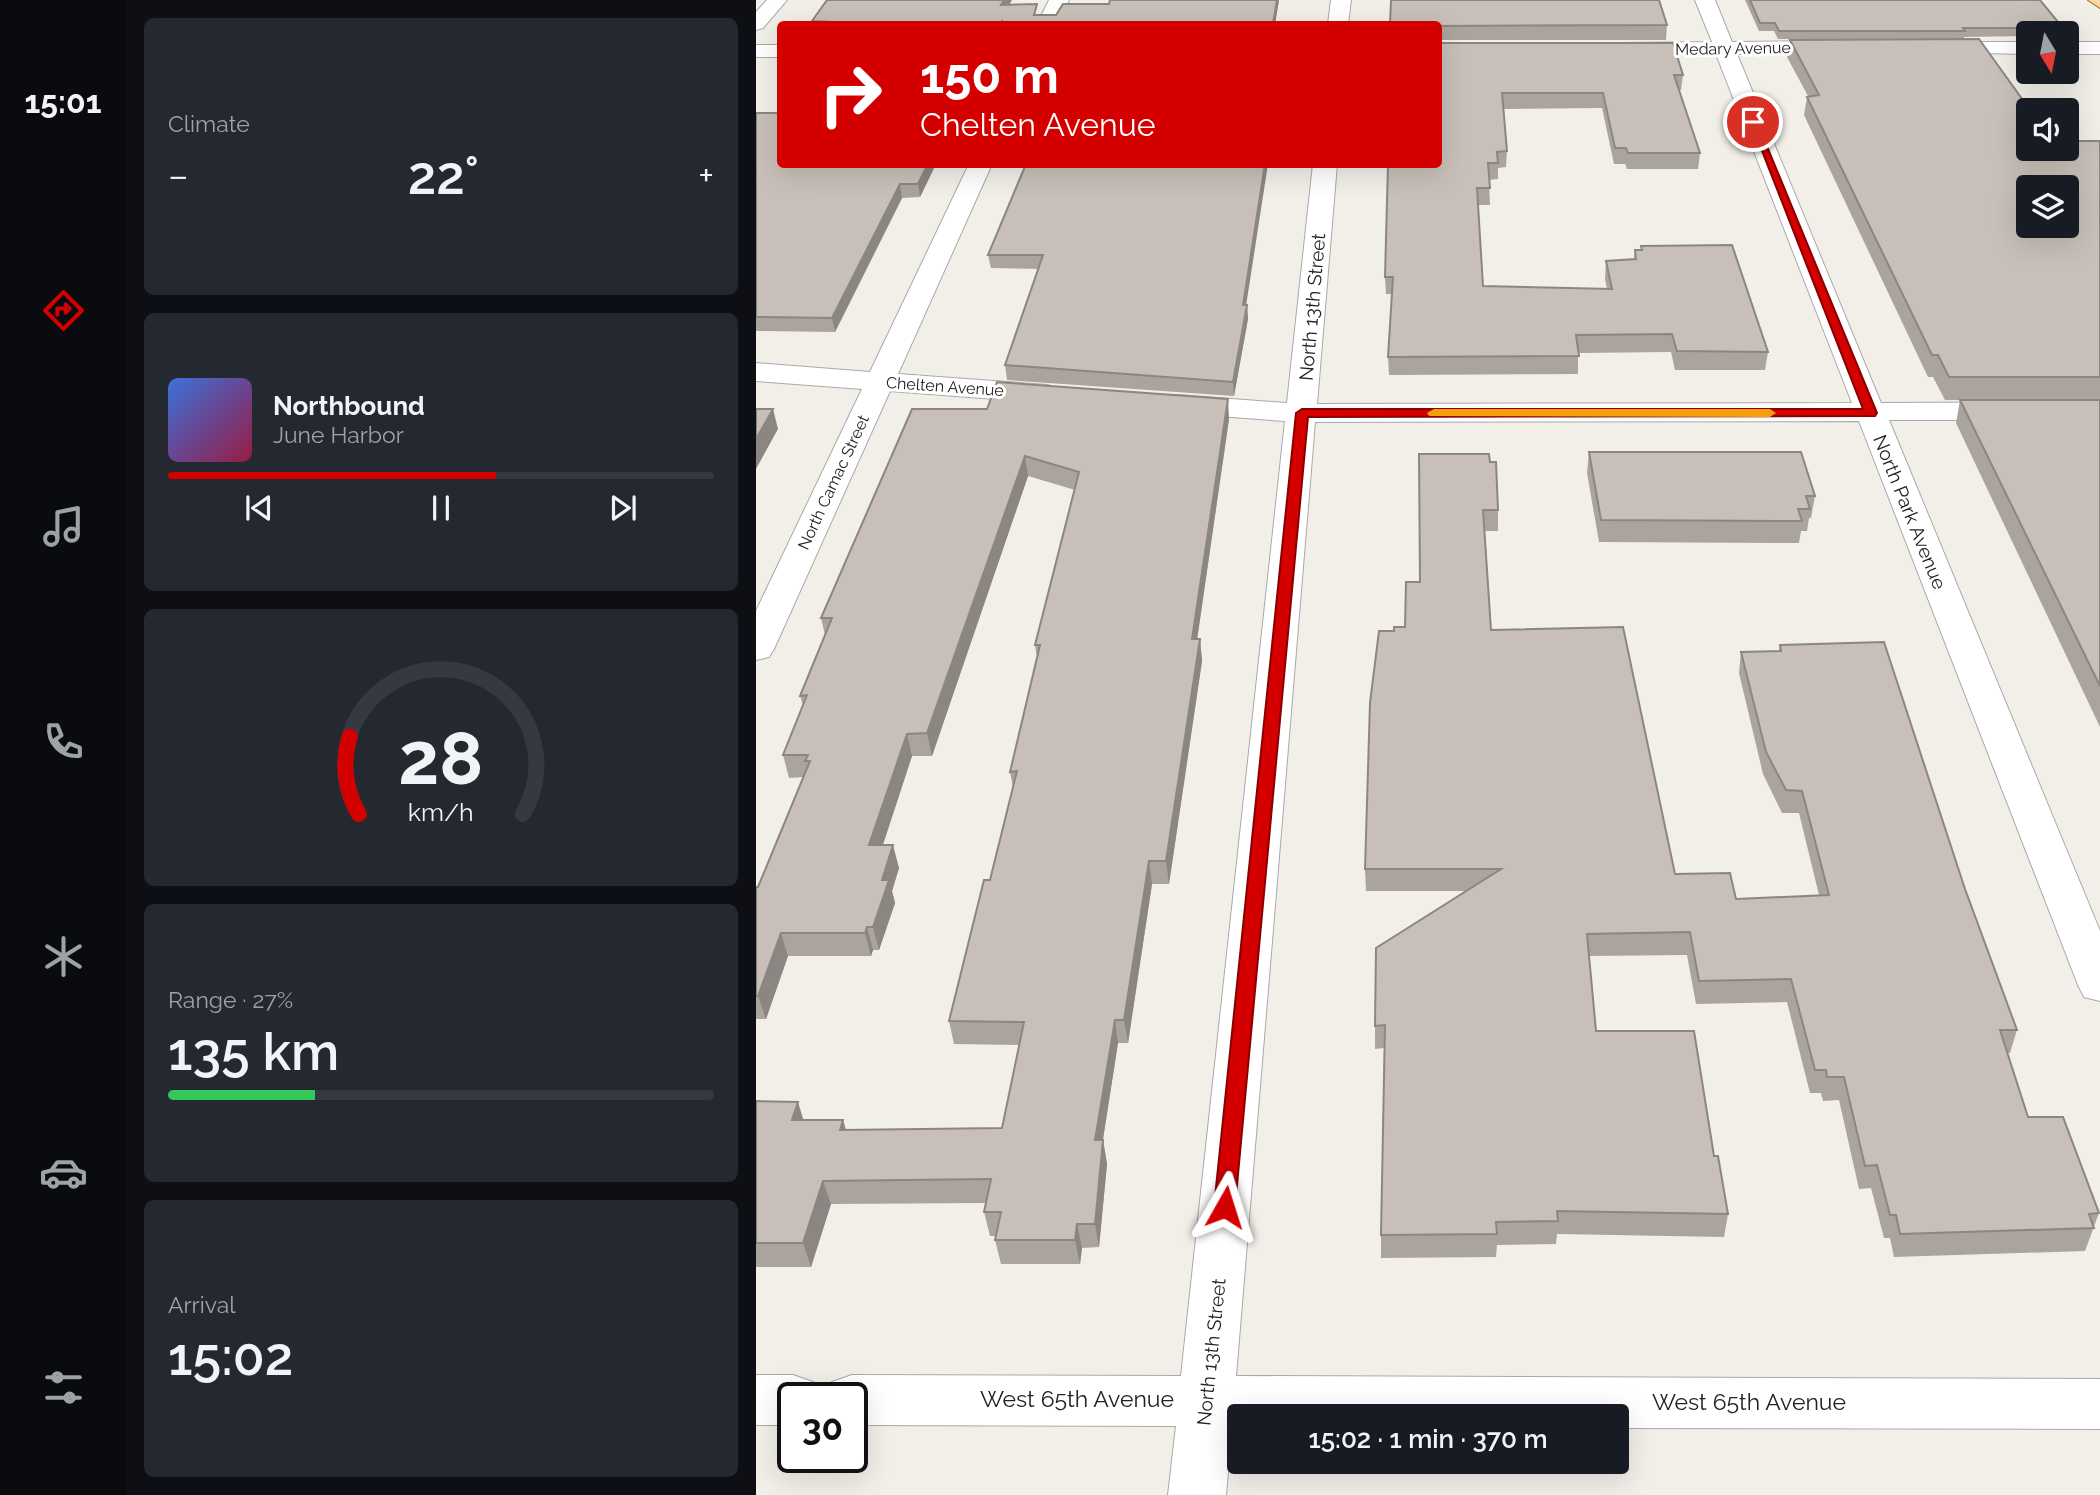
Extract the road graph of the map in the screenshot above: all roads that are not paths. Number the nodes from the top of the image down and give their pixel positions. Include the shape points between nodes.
1 (777, 0) edge
2 (1059, 0) edge
3 (1341, 0) edge
4 (1705, 0) edge
5 (1049, 21) edge
6 (1338, 21) edge
7 (756, 24) edge
8 (1868, 47) edge
9 (1908, 47) edge
10 (2016, 48) edge
11 (2079, 48) edge
12 (2100, 48) edge
13 (1601, 49) edge
14 (1723, 49) junction
15 (756, 51) edge
16 (777, 51) edge
17 (979, 168) edge
18 (1325, 168) edge
19 (756, 372) edge
20 (879, 381) junction
21 (1070, 396) edge
22 (1152, 402) edge
23 (2100, 411) edge
24 (1302, 413) junction
25 (1871, 413) junction
26 (756, 649) edge
27 (2100, 985) edge
28 (1206, 1399) junction
29 (756, 1400) edge
30 (777, 1400) edge
31 (868, 1400) edge
32 (2100, 1404) edge
33 (1197, 1495) edge

1 - 7 street
2 - 5 street
3 - 6 street
4 - 14 street, North Park Avenue
8 - 14 street, Medary Avenue
9 - 10 street
11 - 12 street
13 - 14 street, Medary Avenue
14 - 25 street, North Park Avenue
15 - 16 street
17 - 20 street, North Camac Street
18 - 24 street, North 13th Street
19 - 20 street, Chelten Avenue
20 - 21 street, Chelten Avenue
20 - 26 street, North Camac Street
22 - 24 street
23 - 25 street
24 - 25 street
24 - 28 street, North 13th Street
25 - 27 street, North Park Avenue
28 - 31 street, West 65th Avenue
28 - 32 street, West 65th Avenue
28 - 33 street, North 13th Street
29 - 30 street

